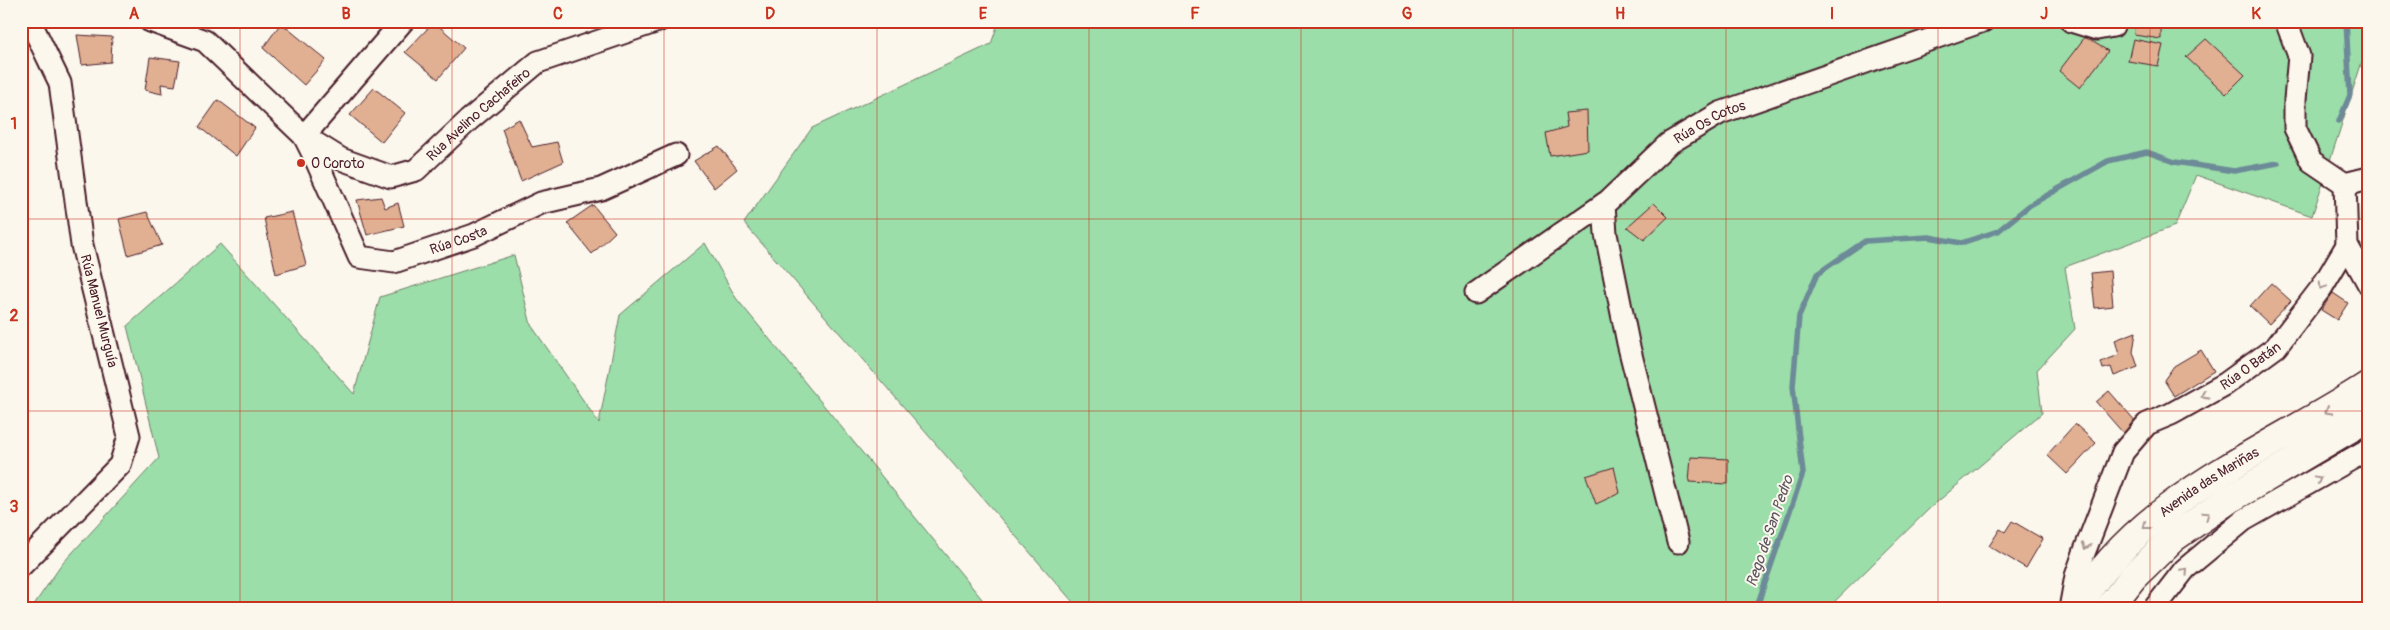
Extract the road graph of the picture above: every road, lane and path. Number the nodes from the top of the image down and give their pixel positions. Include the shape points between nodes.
1 (30, 21) edge
2 (150, 21) edge
3 (402, 21) edge
4 (658, 21) edge
5 (1983, 21) edge
6 (2071, 21) edge
7 (2115, 21) edge
8 (2286, 21) edge
9 (304, 136) junction
10 (676, 155) dead end
11 (2369, 178) edge
12 (2345, 184) junction
13 (1604, 204) junction
14 (2347, 244) junction
15 (2369, 285) edge
16 (1476, 293) dead end
17 (2369, 385) edge
18 (2369, 417) edge
19 (2364, 455) edge
20 (1678, 542) dead end
21 (21, 566) edge
22 (2070, 609) edge
23 (2076, 609) edge
24 (2108, 609) edge
25 (2154, 609) edge

1 - 21 street, Rúa Manuel Murguía via 60,83 82,245 129,436 120,465
2 - 9 street, Rúa Avelino Cachafeiro via 204,41
3 - 9 street
4 - 9 street, Rúa Avelino Cachafeiro via 538,62 416,170 392,177 340,159
5 - 13 street, Rúa Os Cotos via 1720,113 1668,144
6 - 7 street via 2098,29 2113,26
8 - 12 street via 2298,56 2295,128 2310,161
9 - 10 street, Rúa Costa via 359,257 394,262 474,235 541,203 601,190
11 - 12 street
12 - 14 street
13 - 16 street, Rúa Os Cotos
13 - 20 street via 1606,234 1628,343
14 - 15 street
14 -> 22 street, Rúa O Batán via 2322,287 2276,347 2224,384 2147,424 2123,452 2076,576
17 -> 23 highway, Avenida das Mariñas via 2180,500 2136,535 2112,560
24 -> 18 highway, Avenida das Mariñas via 2133,577 2173,538 2228,500
25 -> 19 street via 2186,569 2244,520

